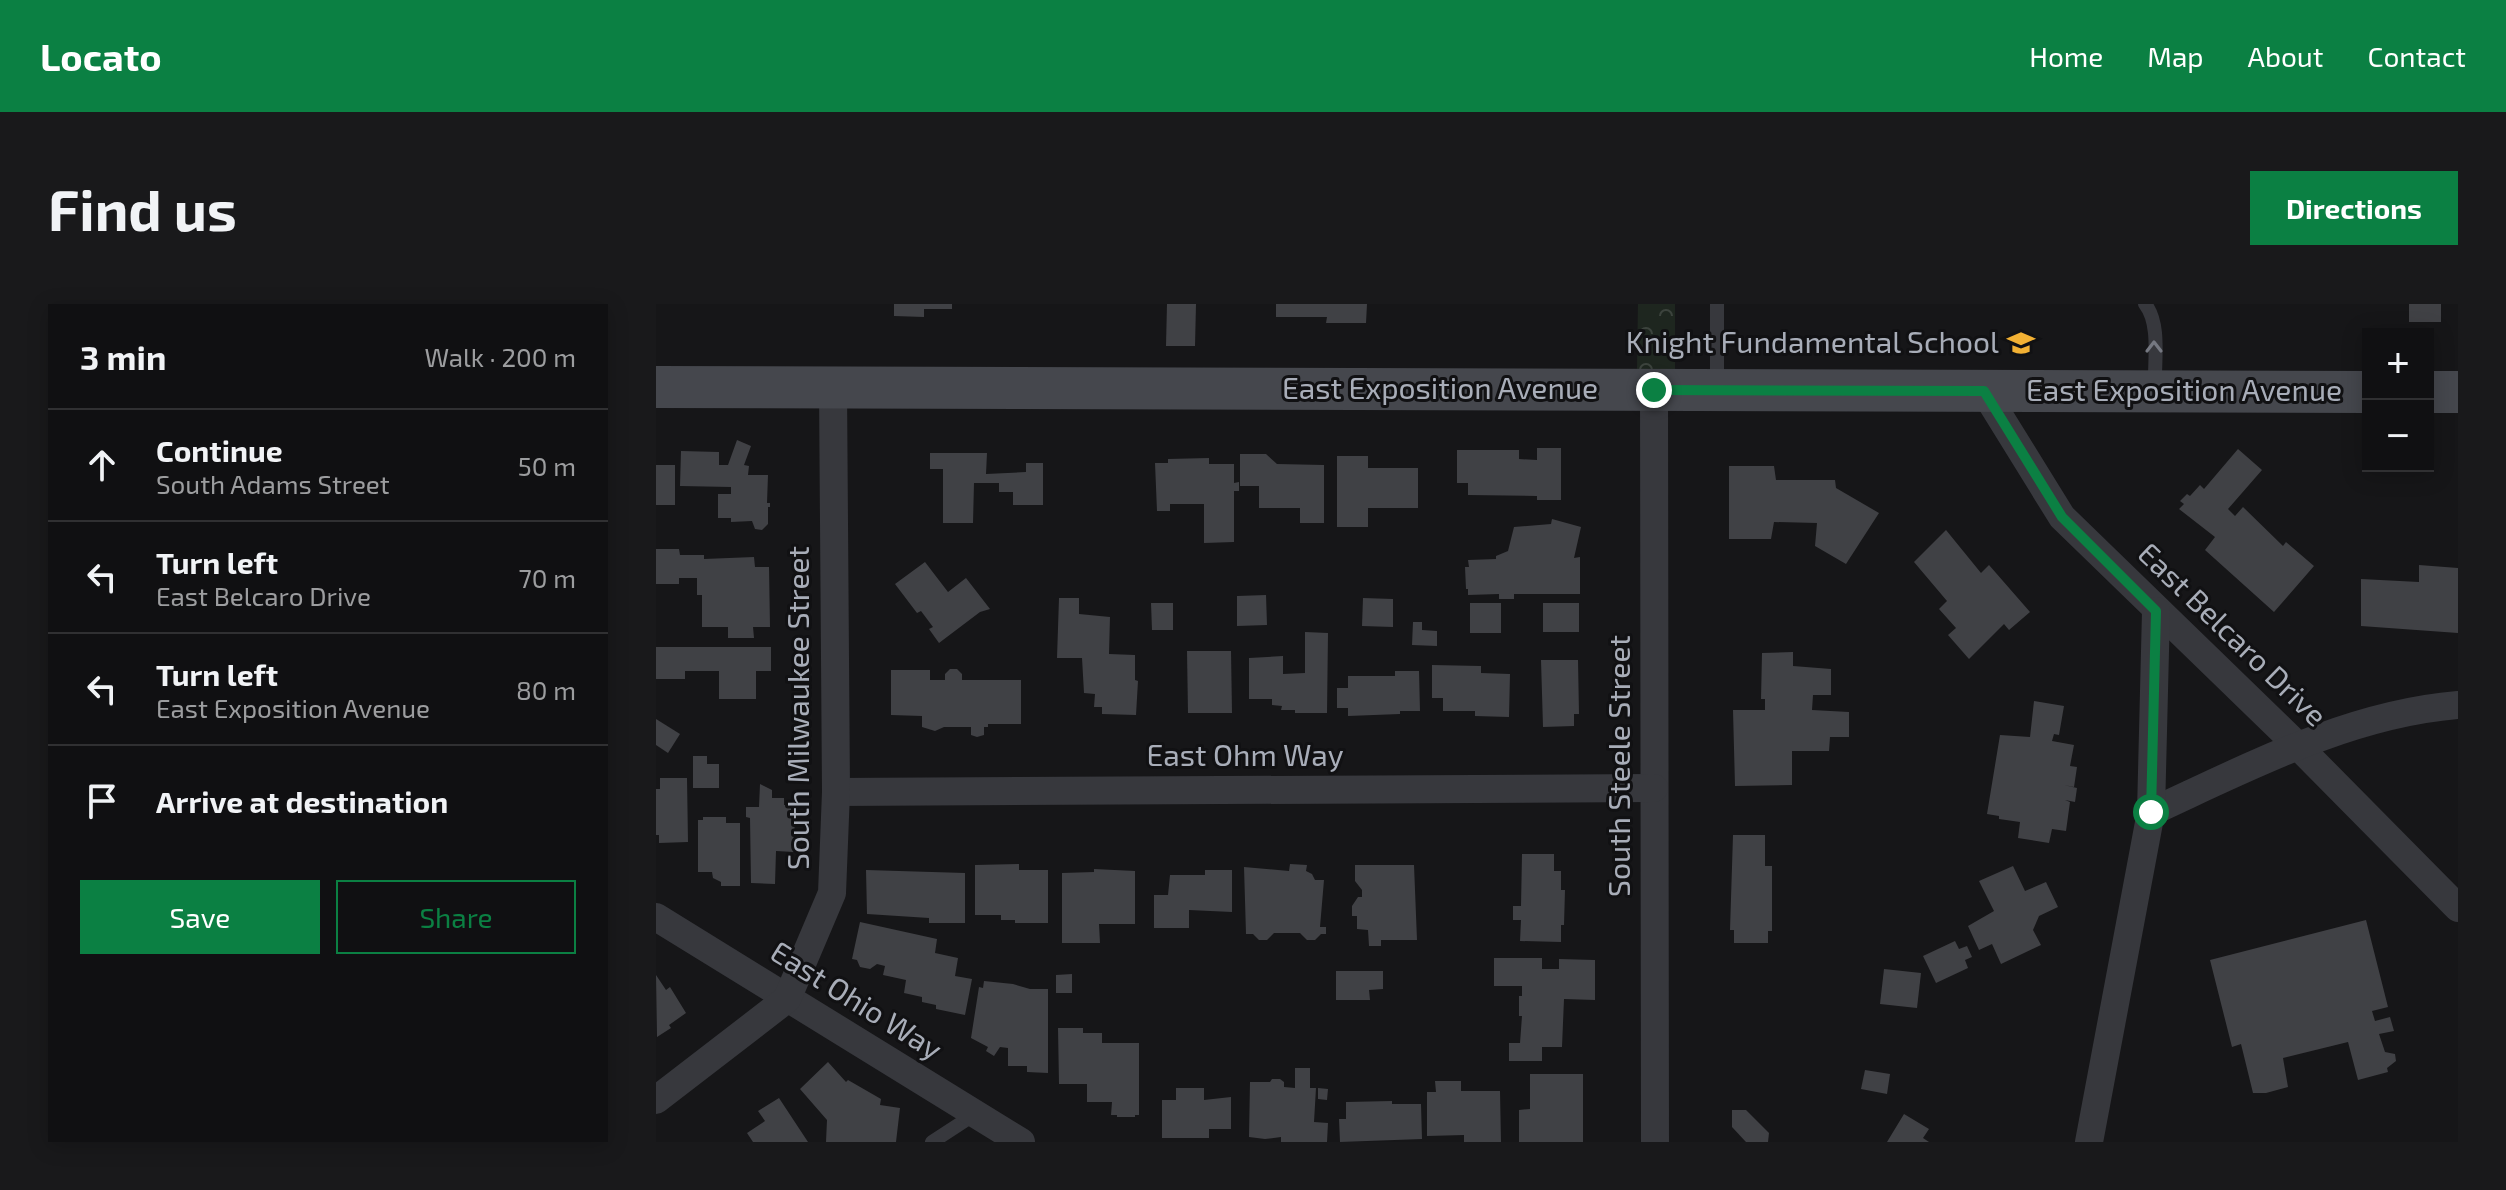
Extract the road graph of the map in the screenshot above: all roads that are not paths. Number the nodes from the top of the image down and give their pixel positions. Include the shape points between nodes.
1 (1717, 304) edge
2 (2145, 304) edge
3 (656, 387) edge
4 (833, 388) junction
5 (1654, 390) junction
6 (1717, 390) junction
7 (1984, 391) junction
8 (2155, 391) junction
9 (2362, 392) edge
10 (2434, 392) edge
11 (2458, 392) edge
12 (2156, 611) junction
13 (2458, 705) edge
14 (2297, 745) junction
15 (1654, 788) junction
16 (836, 792) junction
17 (2151, 812) junction
18 (2458, 908) edge
19 (656, 917) edge
20 (787, 999) junction
21 (656, 1100) edge
22 (975, 1114) junction
23 (932, 1142) edge
24 (1021, 1142) edge
25 (1655, 1142) edge
26 (2089, 1142) edge

1 - 6 lane
8 -> 2 lane via 2154,329
3 - 4 street, East Exposition Avenue
4 - 5 street, East Exposition Avenue
4 - 16 street, South Milwaukee Street
5 - 6 street, East Exposition Avenue
5 - 15 street, South Steele Street
6 - 7 street, East Exposition Avenue
7 - 8 street, East Exposition Avenue
7 - 12 street, East Belcaro Drive via 2062,517
8 - 9 street, East Exposition Avenue
10 - 11 street
12 - 14 street, East Belcaro Drive
12 - 17 street
13 - 14 street via 2419,708
14 - 17 street
14 - 18 street, East Belcaro Drive
15 - 16 street, East Ohm Way
15 - 25 street, South Steele Street
16 - 20 street, South Milwaukee Street via 832,893
17 - 26 street
19 - 20 street, East Ohio Way
20 - 21 street, South Milwaukee Street
20 - 22 street, East Ohio Way
22 - 23 lane
22 - 24 street, East Ohio Way

